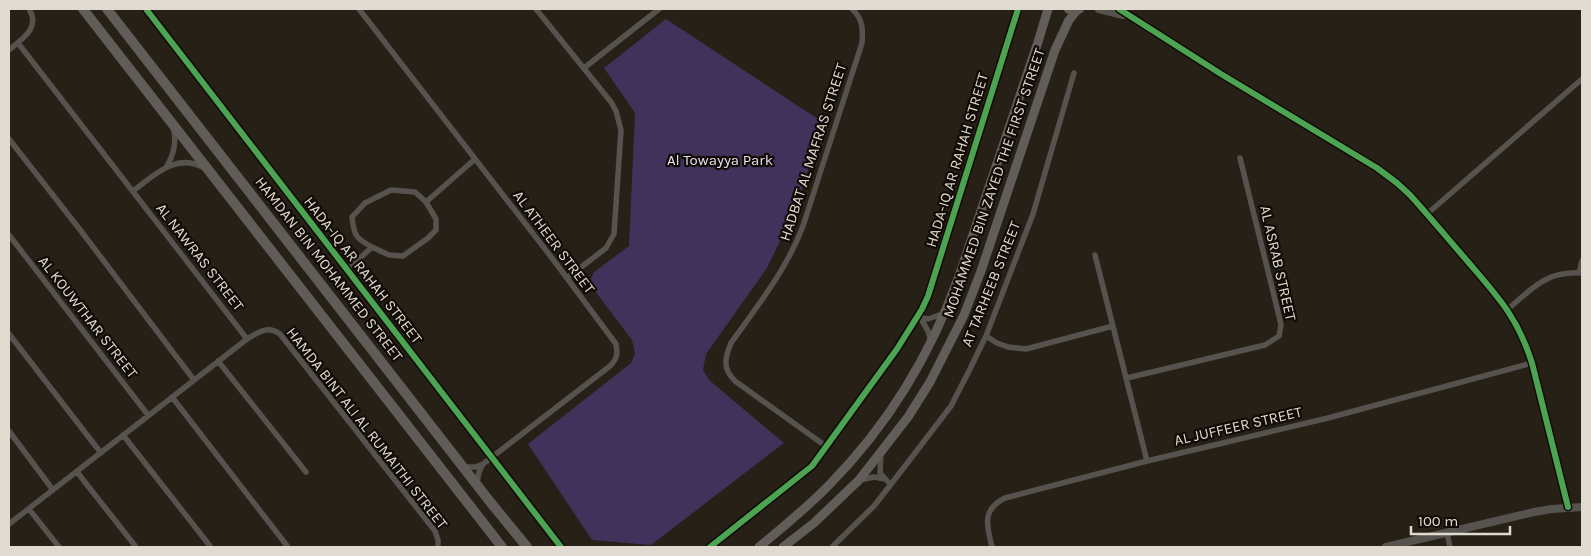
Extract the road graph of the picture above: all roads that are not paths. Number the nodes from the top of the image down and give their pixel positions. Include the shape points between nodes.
1 (29, 9) edge
2 (83, 9) edge
3 (107, 9) edge
4 (146, 9) edge
5 (359, 9) edge
6 (536, 9) edge
7 (658, 9) edge
8 (852, 9) edge
9 (1018, 9) edge
10 (1048, 9) edge
11 (1069, 9) edge
12 (1078, 9) edge
13 (1099, 9) edge
14 (1119, 9) edge
15 (1128, 16) junction
16 (18, 43) junction
17 (9, 50) edge
18 (584, 68) junction
19 (1074, 72) dead end
20 (1581, 83) edge
21 (171, 122) junction
22 (9, 139) edge
23 (1240, 158) dead end
24 (475, 160) junction
25 (167, 166) junction
26 (208, 170) junction
27 (133, 191) junction
28 (426, 202) junction
29 (1427, 214) junction
30 (9, 235) edge
31 (372, 247) junction
32 (1095, 255) dead end
33 (1582, 260) edge
34 (347, 270) junction
35 (1581, 273) edge
36 (567, 278) junction
37 (1508, 308) junction
38 (947, 312) junction
39 (919, 318) junction
40 (1113, 326) junction
41 (9, 334) edge
42 (986, 336) junction
43 (248, 339) junction
44 (932, 344) junction
45 (218, 361) junction
46 (1532, 364) junction
47 (1127, 378) junction
48 (194, 380) junction
49 (172, 397) junction
50 (148, 415) junction
51 (9, 431) edge
52 (123, 435) junction
53 (827, 447) junction
54 (881, 451) junction
55 (101, 453) junction
56 (492, 458) junction
57 (1147, 461) junction
58 (484, 464) junction
59 (464, 467) junction
60 (77, 472) junction
61 (306, 472) dead end
62 (885, 479) junction
63 (859, 480) junction
64 (477, 484) junction
65 (890, 484) junction
66 (53, 490) junction
67 (1568, 507) junction
68 (1582, 507) edge
69 (29, 509) junction
70 (9, 524) edge
71 (1446, 533) junction
72 (526, 544) edge
73 (210, 546) edge
74 (60, 547) edge
75 (136, 547) edge
76 (288, 547) edge
77 (438, 547) edge
78 (502, 547) edge
79 (561, 547) edge
80 (710, 547) edge
81 (758, 547) edge
82 (783, 547) edge
83 (832, 547) edge
84 (992, 547) edge
85 (1386, 547) edge
86 (1450, 547) edge

1 - 16 street via 33,18 32,28
2 - 21 main road
3 - 59 main road, HAMDAN BIN MOHAMMED STREET
4 - 34 street, HADA-IQ AR RAHAH STREET
5 - 24 street, AL ATHEER STREET
6 - 18 street
7 - 18 street
8 - 53 street, HADBAT AL MAFRAS STREET via 862,24 862,43 803,226 786,264 731,343 726,356 728,372 735,381
9 - 39 street, HADA-IQ AR RAHAH STREET
10 - 38 main road, MOHAMMED BIN ZAYED THE FIRST STREET
11 - 12 main road
12 - 54 main road, MOHAMMED BIN ZAYED THE FIRST STREET via 1066,25 1055,50 964,315 930,382
13 - 15 street
14 - 15 street
15 - 29 street via 1377,168 1398,183
16 - 17 street
16 - 27 street, AL NAWRAS STREET
18 - 36 street via 611,102 620,124 614,234 606,248
19 - 42 street, AT TARHEEB STREET via 1032,214
20 - 29 street
21 - 25 street via 175,140
21 - 26 main road
22 - 48 street
23 - 47 street, AL ASRAB STREET via 1280,316 1279,336 1265,345
24 - 28 street
24 - 36 street, AL ATHEER STREET
25 - 26 street via 186,162
25 - 27 street
26 - 78 main road
27 - 43 street, AL NAWRAS STREET
28 - 31 street via 436,219 436,230 428,238 403,256
28 - 31 street via 415,192 391,190 365,203 352,217 354,233 359,241
29 - 37 street
30 - 50 street, AL KOUWTHAR STREET
31 - 34 street
32 - 40 street
33 - 35 street
34 - 56 street, HADA-IQ AR RAHAH STREET
35 - 37 street via 1563,273 1546,279
36 - 56 street, AL ATHEER STREET via 616,344 616,360
37 - 46 street
38 - 39 street via 928,319
38 - 44 main road, MOHAMMED BIN ZAYED THE FIRST STREET
39 - 44 street
39 - 53 street, HADA-IQ AR RAHAH STREET
40 - 42 street via 1026,349 997,344
40 - 47 street
41 - 55 street
42 - 65 street, AT TARHEEB STREET via 951,406
43 - 45 street, HAMDA BINT ALI AL RUMAITHI STREET
43 - 77 street, HAMDA BINT ALI AL RUMAITHI STREET via 270,329 280,334 434,531
44 - 81 main road, MOHAMMED BIN ZAYED THE FIRST STREET via 888,414 846,468 800,513
45 - 48 street, HAMDA BINT ALI AL RUMAITHI STREET
45 - 61 street
46 - 57 street, AL JUFFEER STREET via 1328,418
46 - 67 street
47 - 57 street
48 - 49 street, HAMDA BINT ALI AL RUMAITHI STREET
49 - 50 street, HAMDA BINT ALI AL RUMAITHI STREET
49 - 76 street
50 - 52 street, HAMDA BINT ALI AL RUMAITHI STREET
51 - 66 street
52 - 55 street, HAMDA BINT ALI AL RUMAITHI STREET
52 - 73 street
53 - 80 street, HADA-IQ AR RAHAH STREET via 812,466
54 - 62 street via 879,467
54 - 63 main road, MOHAMMED BIN ZAYED THE FIRST STREET
55 - 60 street, HAMDA BINT ALI AL RUMAITHI STREET
56 - 58 street, AL ATHEER STREET
56 - 79 street, HADA-IQ AR RAHAH STREET
57 - 84 street, AL JUFFEER STREET via 997,502 987,521
58 - 59 street, AL ATHEER STREET
58 - 64 street
59 - 64 main road, HAMDAN BIN MOHAMMED STREET
60 - 66 street, HAMDA BINT ALI AL RUMAITHI STREET
60 - 75 street
62 - 63 street
62 - 65 street
63 - 82 main road, MOHAMMED BIN ZAYED THE FIRST STREET
64 - 72 main road, HAMDAN BIN MOHAMMED STREET
65 - 83 street, AT TARHEEB STREET via 874,506
66 - 69 street, HAMDA BINT ALI AL RUMAITHI STREET
67 - 68 street
67 - 71 street
69 - 70 street, HAMDA BINT ALI AL RUMAITHI STREET
69 - 74 street
71 - 85 street
71 - 86 street

